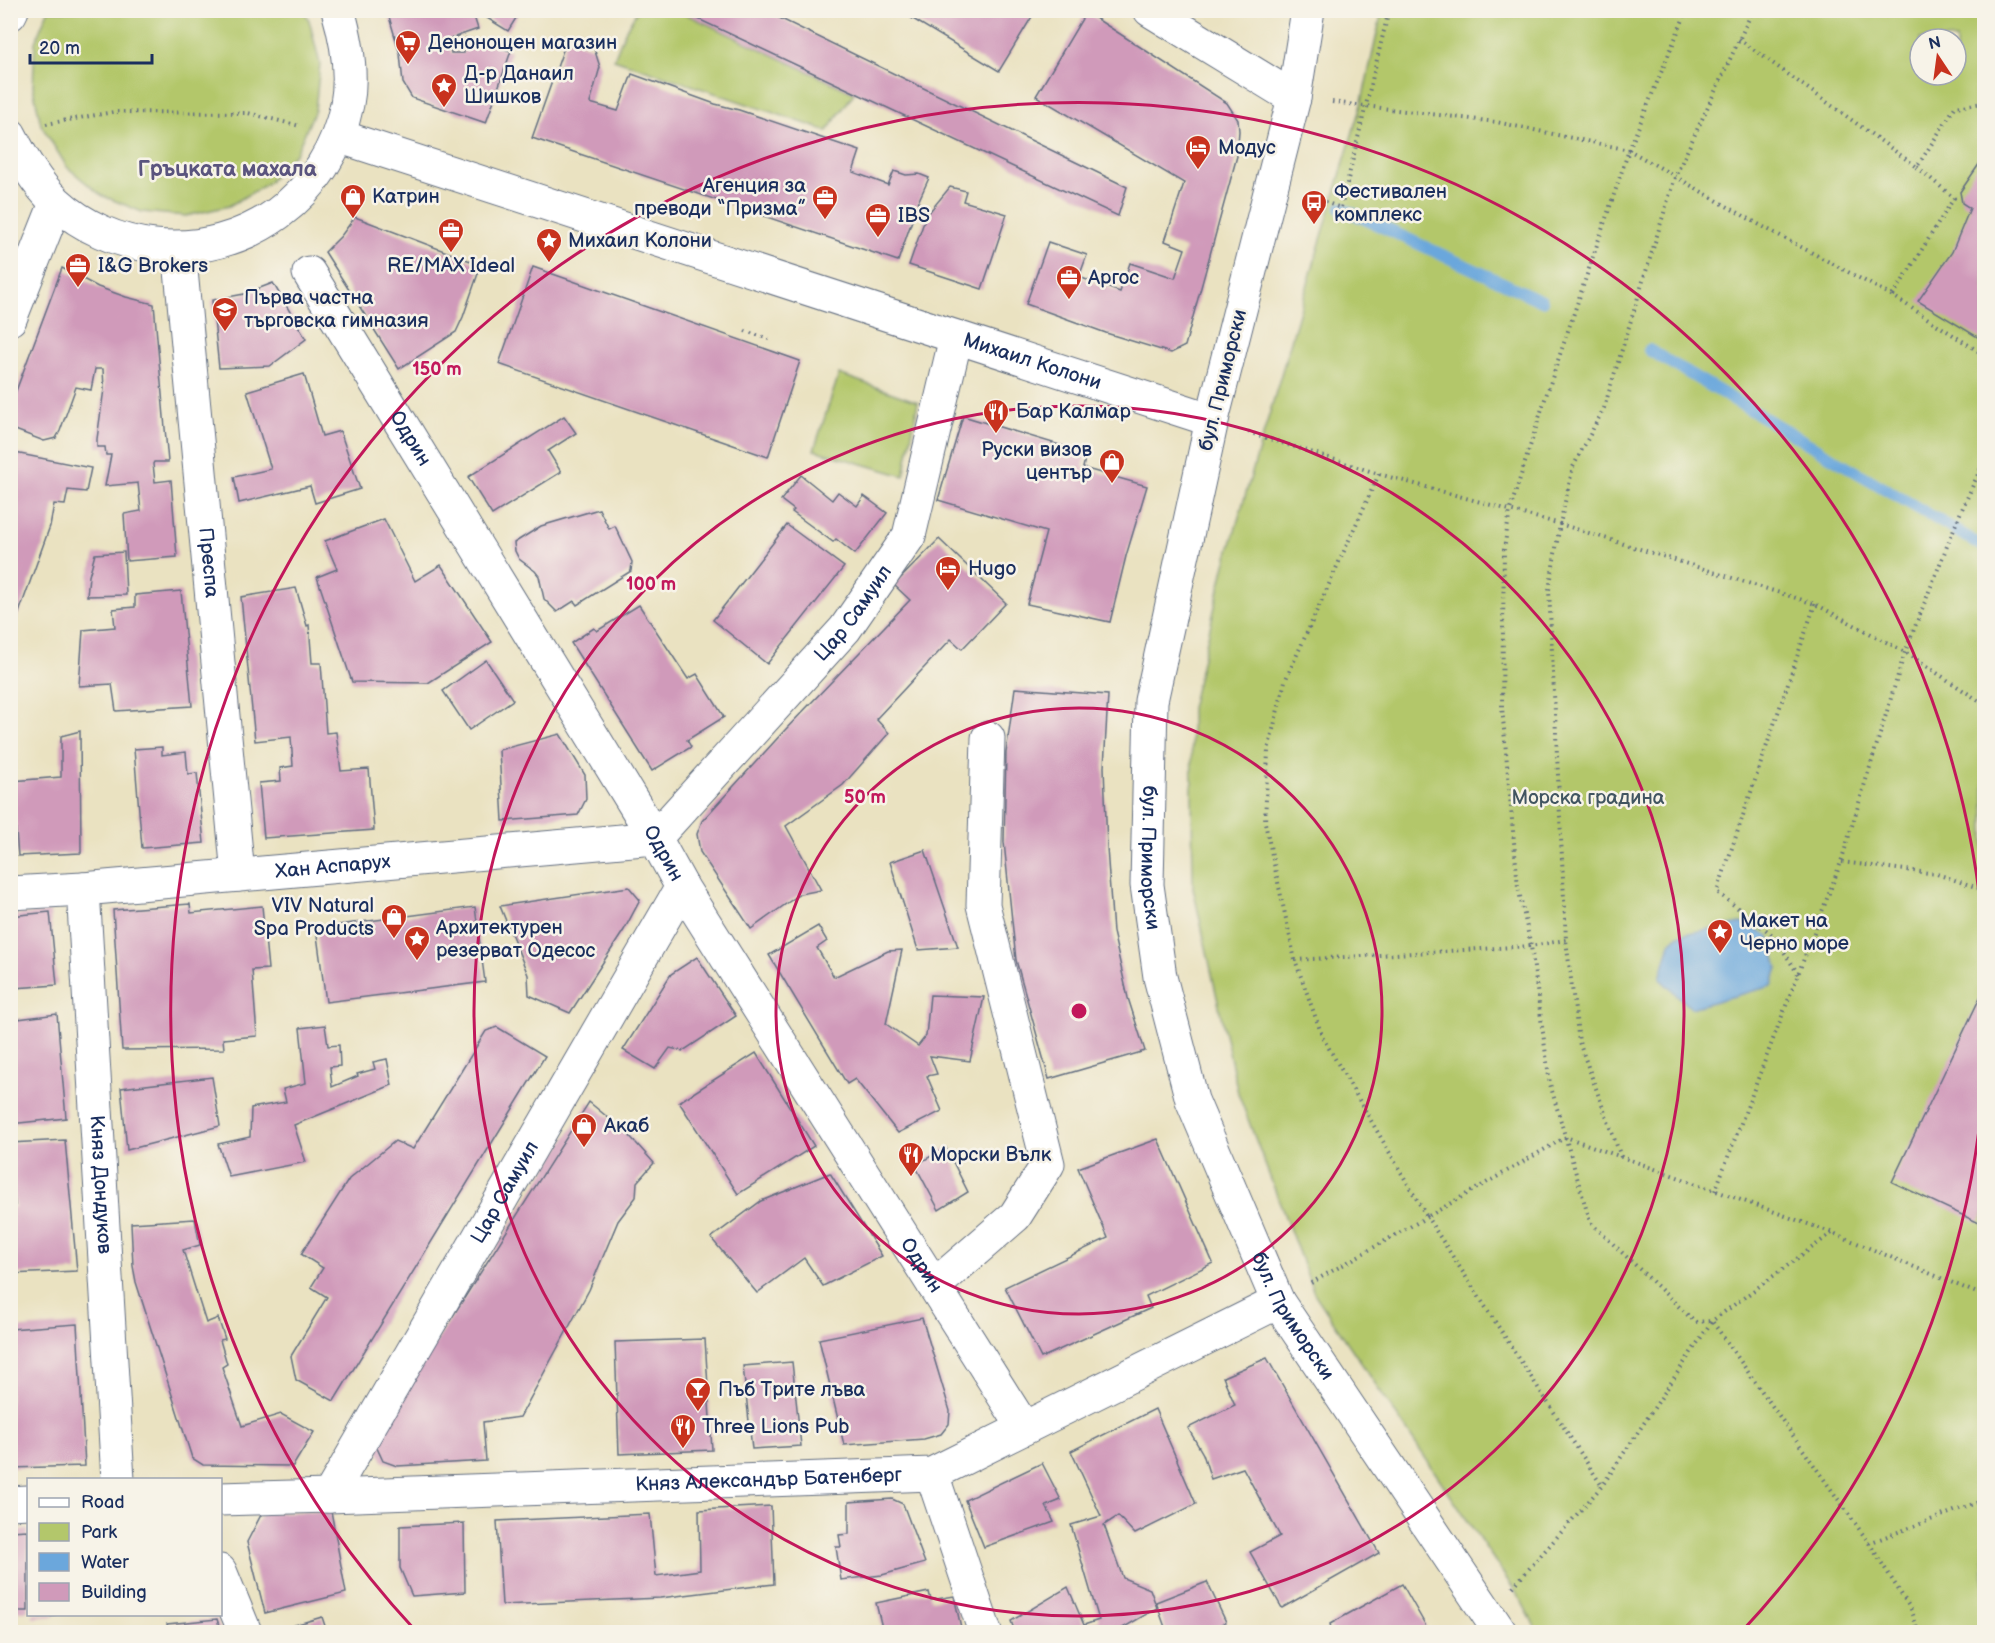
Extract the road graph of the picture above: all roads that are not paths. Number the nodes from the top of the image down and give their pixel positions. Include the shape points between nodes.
1 (338, 10) edge
2 (1150, 10) edge
3 (1308, 10) edge
4 (1294, 98) junction
5 (10, 135) edge
6 (338, 136) junction
7 (56, 203) junction
8 (179, 249) junction
9 (309, 273) dead end
10 (10, 319) edge
11 (956, 337) junction
12 (1212, 420) junction
13 (988, 738) dead end
14 (655, 838) junction
15 (238, 875) junction
16 (682, 887) junction
17 (83, 889) junction
18 (10, 893) edge
19 (934, 1286) junction
20 (1278, 1302) junction
21 (1024, 1428) junction
22 (932, 1474) junction
23 (118, 1478) edge
24 (329, 1496) junction
25 (222, 1499) edge
26 (27, 1502) edge
27 (10, 1503) edge
28 (222, 1576) edge
29 (1491, 1625) edge
30 (245, 1632) edge
31 (985, 1632) edge

1 - 6 street via 350,70 347,104
2 - 4 street
3 - 4 street, бул. Приморски
4 - 12 street, бул. Приморски
5 - 7 street via 28,170
6 - 8 street via 323,167 302,194 276,216 230,240
6 - 11 street, Михаил Колони
7 - 8 street via 93,229 134,244
7 - 10 street
8 - 15 street, Преспа
9 - 14 street, Одрин
11 - 12 street, Михаил Колони
11 - 14 street, Цар Самуил via 909,536 845,629
12 - 20 street, бул. Приморски via 1151,701 1147,885 1160,978 1192,1100
13 - 19 street via 983,905 1048,1164 1015,1216
14 - 15 street, Хан Аспарух
14 - 16 street, Одрин
15 - 17 street, Хан Аспарух
16 - 19 street, Одрин
16 - 24 street, Цар Самуил
17 - 18 street, Хан Аспарух
17 - 23 street, Княз Дондуков
19 - 21 street, Одрин
20 - 21 street, Княз Александър Батенберг
20 - 29 street, бул. Приморски
21 - 22 street, Княз Александър Батенберг
22 - 24 street, Княз Александър Батенберг
22 - 31 street
24 - 25 street, Княз Александър Батенберг
26 - 27 street
28 - 30 street

